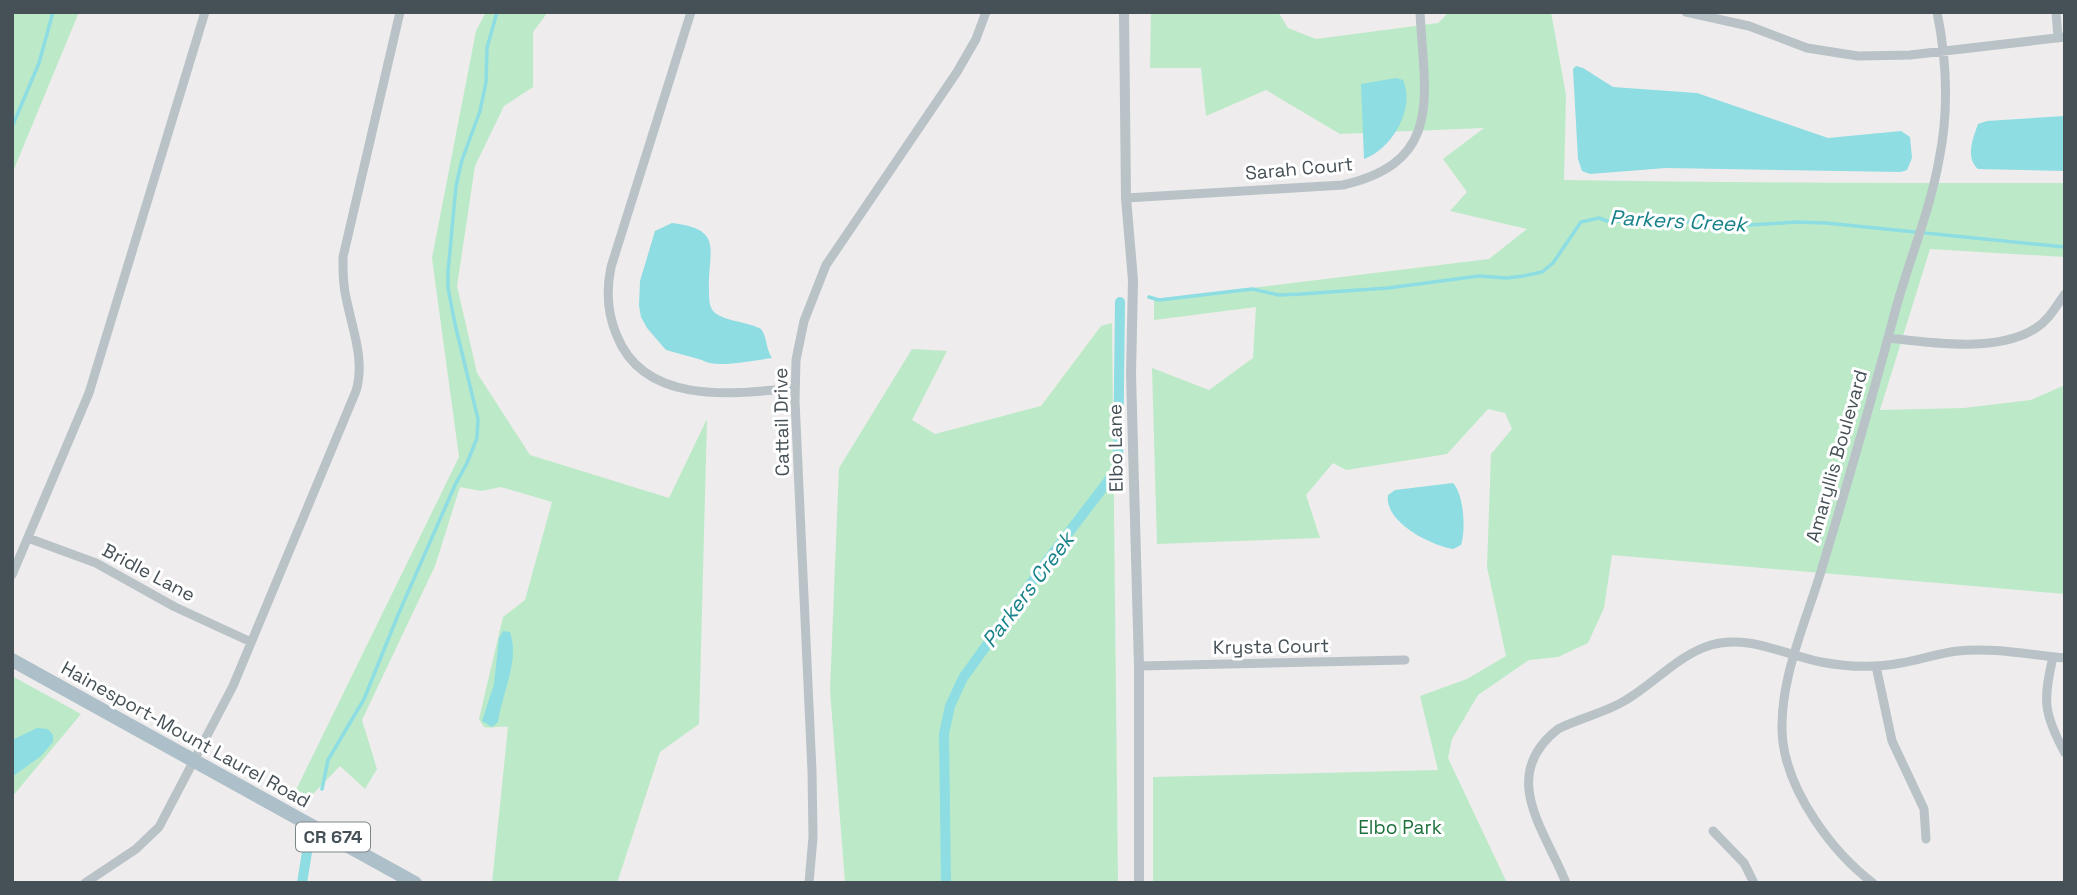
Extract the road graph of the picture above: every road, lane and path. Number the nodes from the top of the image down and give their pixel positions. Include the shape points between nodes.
1 (205, 12) edge
2 (400, 12) edge
3 (691, 12) edge
4 (986, 12) edge
5 (1124, 12) edge
6 (1420, 12) edge
7 (1686, 12) edge
8 (1937, 12) edge
9 (2056, 12) edge
10 (1724, 16) edge
11 (2061, 38) edge
12 (1943, 51) junction
13 (1126, 198) junction
14 (2065, 294) edge
15 (1889, 338) junction
16 (795, 388) junction
17 (28, 538) junction
18 (12, 575) edge
19 (251, 642) junction
20 (1795, 655) junction
21 (2053, 657) junction
22 (2065, 658) edge
23 (12, 660) edge
24 (1405, 660) dead end
25 (1139, 666) junction
26 (1876, 666) junction
27 (2065, 753) edge
28 (195, 761) junction
29 (1713, 831) dead end
30 (1926, 839) dead end
31 (85, 883) edge
32 (415, 883) edge
33 (809, 883) edge
34 (1139, 883) edge
35 (1566, 883) edge
36 (1754, 883) edge
37 (1873, 883) edge

1 - 17 street via 89,393
2 - 19 street via 343,257 360,377
3 - 16 street via 611,267 607,299 612,321 636,366 674,387 715,392
4 - 16 street, Cattail Drive via 957,72 826,265 804,321
5 - 13 street, Elbo Lane
6 - 13 street, Sarah Court via 1424,112 1405,156 1384,170 1343,185
7 - 10 street
8 - 12 street, Amaryllis Boulevard
9 - 11 street
10 - 12 street via 1831,53 1884,57
11 - 12 street
12 - 15 street, Amaryllis Boulevard via 1945,107 1939,161
13 - 25 street, Elbo Lane via 1133,280
14 - 15 street via 2046,320 2015,337 1941,344
15 - 20 street, Amaryllis Boulevard
16 - 33 street, Cattail Drive via 812,771
17 - 18 street
17 - 19 street, Bridle Lane via 96,563
19 - 28 street
20 - 26 street via 1831,664
20 - 35 street via 1749,643 1711,645 1680,660 1626,700 1549,736 1534,755 1528,789 1533,811
20 - 37 street, Amaryllis Boulevard via 1782,713 1791,775 1831,840
21 - 22 street
21 - 26 street via 1960,651
21 - 27 street via 2045,701
23 - 28 main road, Hainesport-Mount Laurel Road / CR 674
24 - 25 street, Krysta Court
25 - 34 street, Elbo Lane
26 - 30 street via 1892,741 1924,808
28 - 31 street via 159,827 136,849
28 - 32 main road, Hainesport-Mount Laurel Road / CR 674
29 - 36 street via 1744,863

